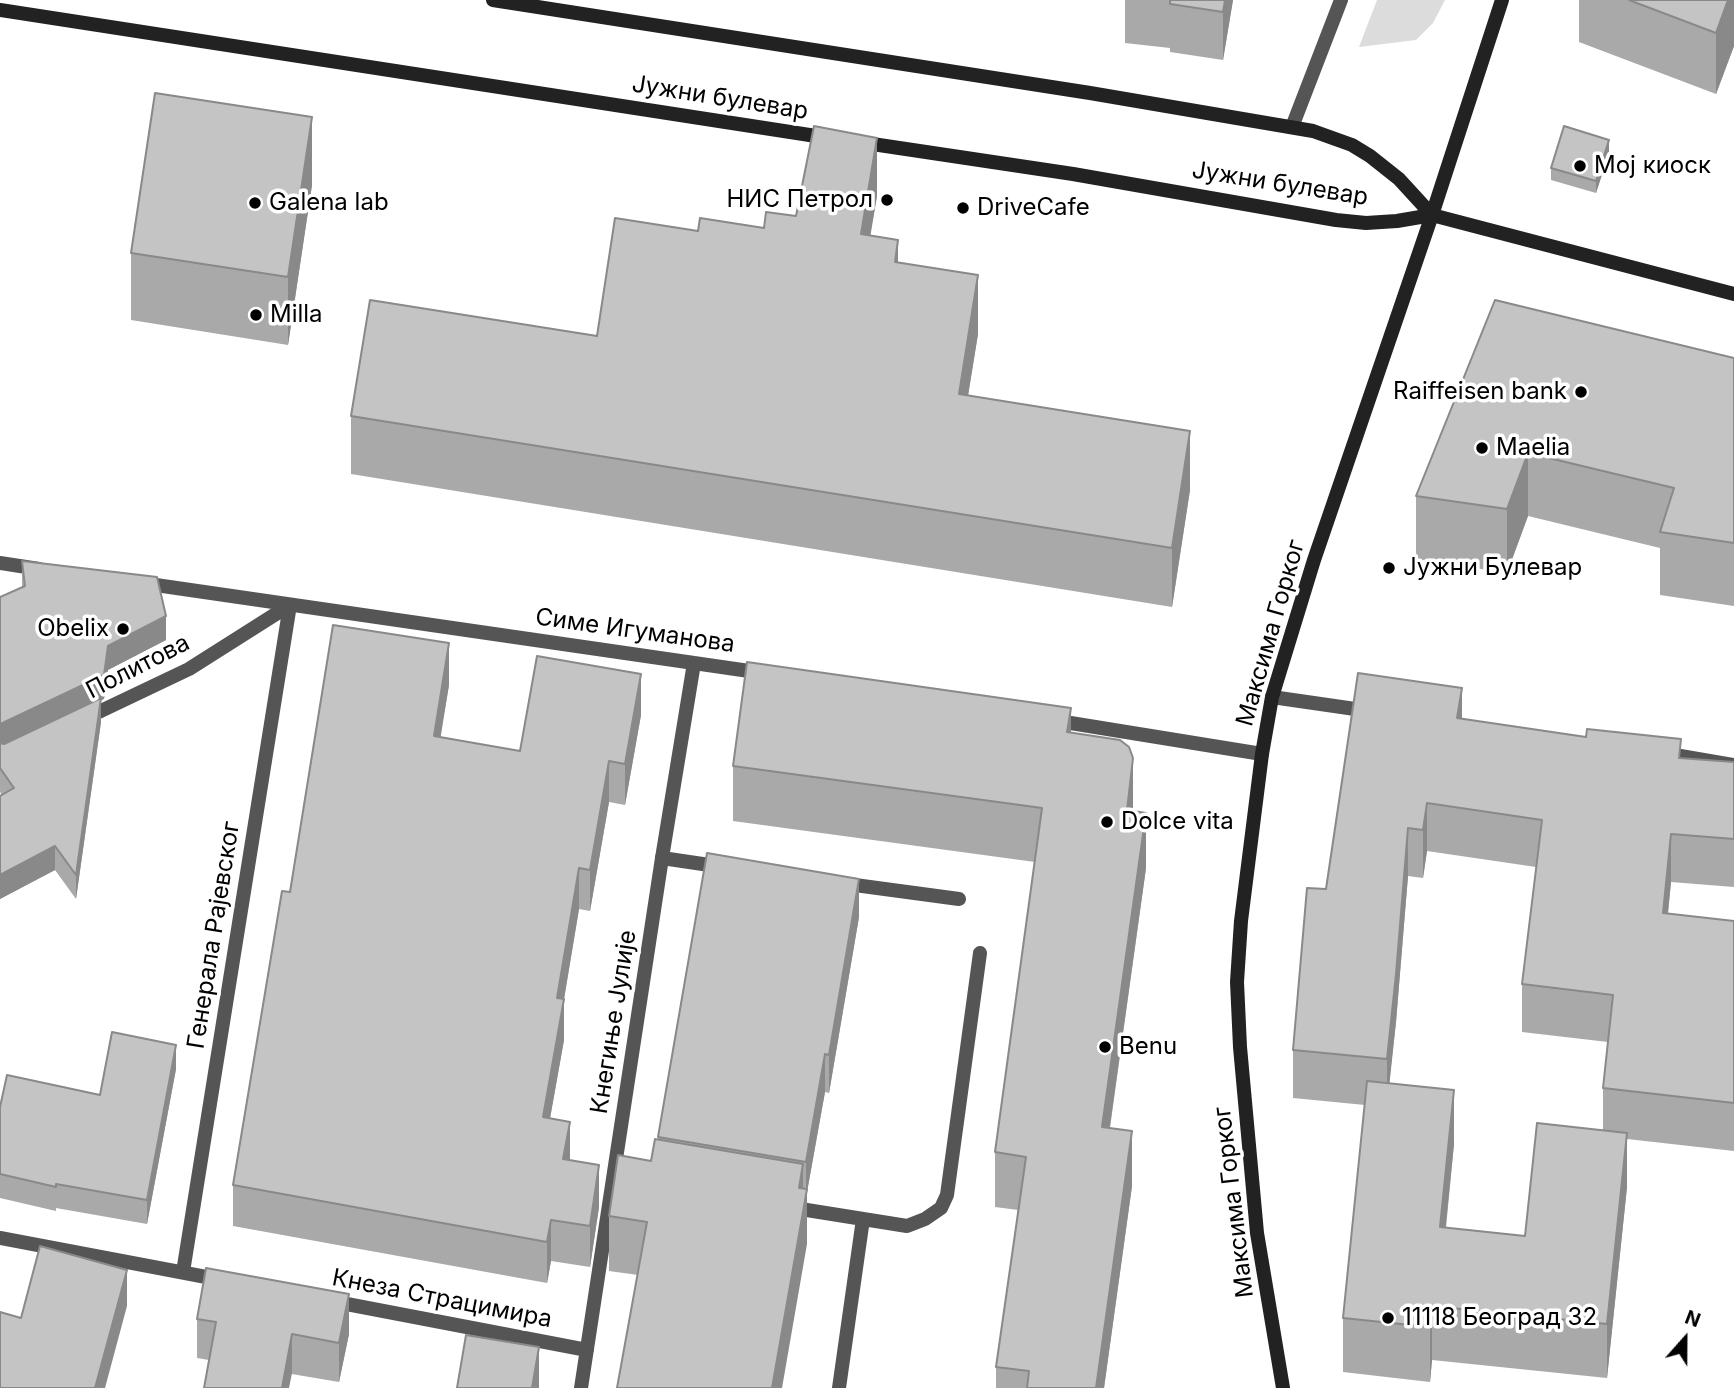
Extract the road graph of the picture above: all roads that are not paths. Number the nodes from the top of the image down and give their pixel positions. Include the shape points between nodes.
1 (493, 0) edge
2 (1341, 0) edge
3 (1502, 0) edge
4 (0, 10) edge
5 (1292, 127) junction
6 (1432, 215) junction
7 (1734, 294) edge
8 (0, 564) edge
9 (52, 570) edge
10 (130, 581) edge
11 (290, 605) junction
12 (694, 663) junction
13 (776, 676) edge
14 (1272, 697) junction
15 (1379, 712) edge
16 (1035, 717) edge
17 (76, 723) edge
18 (1651, 751) edge
19 (1262, 754) junction
20 (1734, 765) edge
21 (662, 858) junction
22 (743, 869) edge
23 (824, 880) edge
24 (958, 899) dead end
25 (980, 953) dead end
26 (768, 1203) edge
27 (863, 1219) junction
28 (0, 1237) edge
29 (183, 1272) junction
30 (237, 1282) edge
31 (318, 1298) edge
32 (587, 1349) junction
33 (581, 1388) edge
34 (839, 1388) edge
35 (1283, 1388) edge

1 - 5 main road, Јужни булевар
2 - 5 street
3 - 6 main road, Максима Горког
4 - 6 main road, Јужни булевар via 1073,174 1336,220 1366,223
5 - 6 main road, Јужни булевар via 1336,139 1370,156
6 - 7 main road, Јужни булевар
6 - 14 main road, Максима Горког
8 - 9 street
10 - 11 street, Симе Игуманова
11 - 12 street, Симе Игуманова
11 - 17 street, Политова via 189,669
11 - 29 street, Генерала Рајевског
12 - 13 street, Симе Игуманова
12 - 21 street, Кнегиње Јулије
14 - 15 street
14 - 19 main road, Максима Горког
16 - 19 street
18 - 20 street
19 - 35 main road, Максима Горког via 1237,982 1257,1233
21 - 22 street
21 - 32 street, Кнегиње Јулије via 619,1178
23 - 24 street
25 - 27 street via 942,1209 907,1226
26 - 27 street
27 - 34 street
28 - 29 street
29 - 30 street
31 - 32 street, Кнеза Страцимира
32 - 33 street, Кнегиње Јулије

